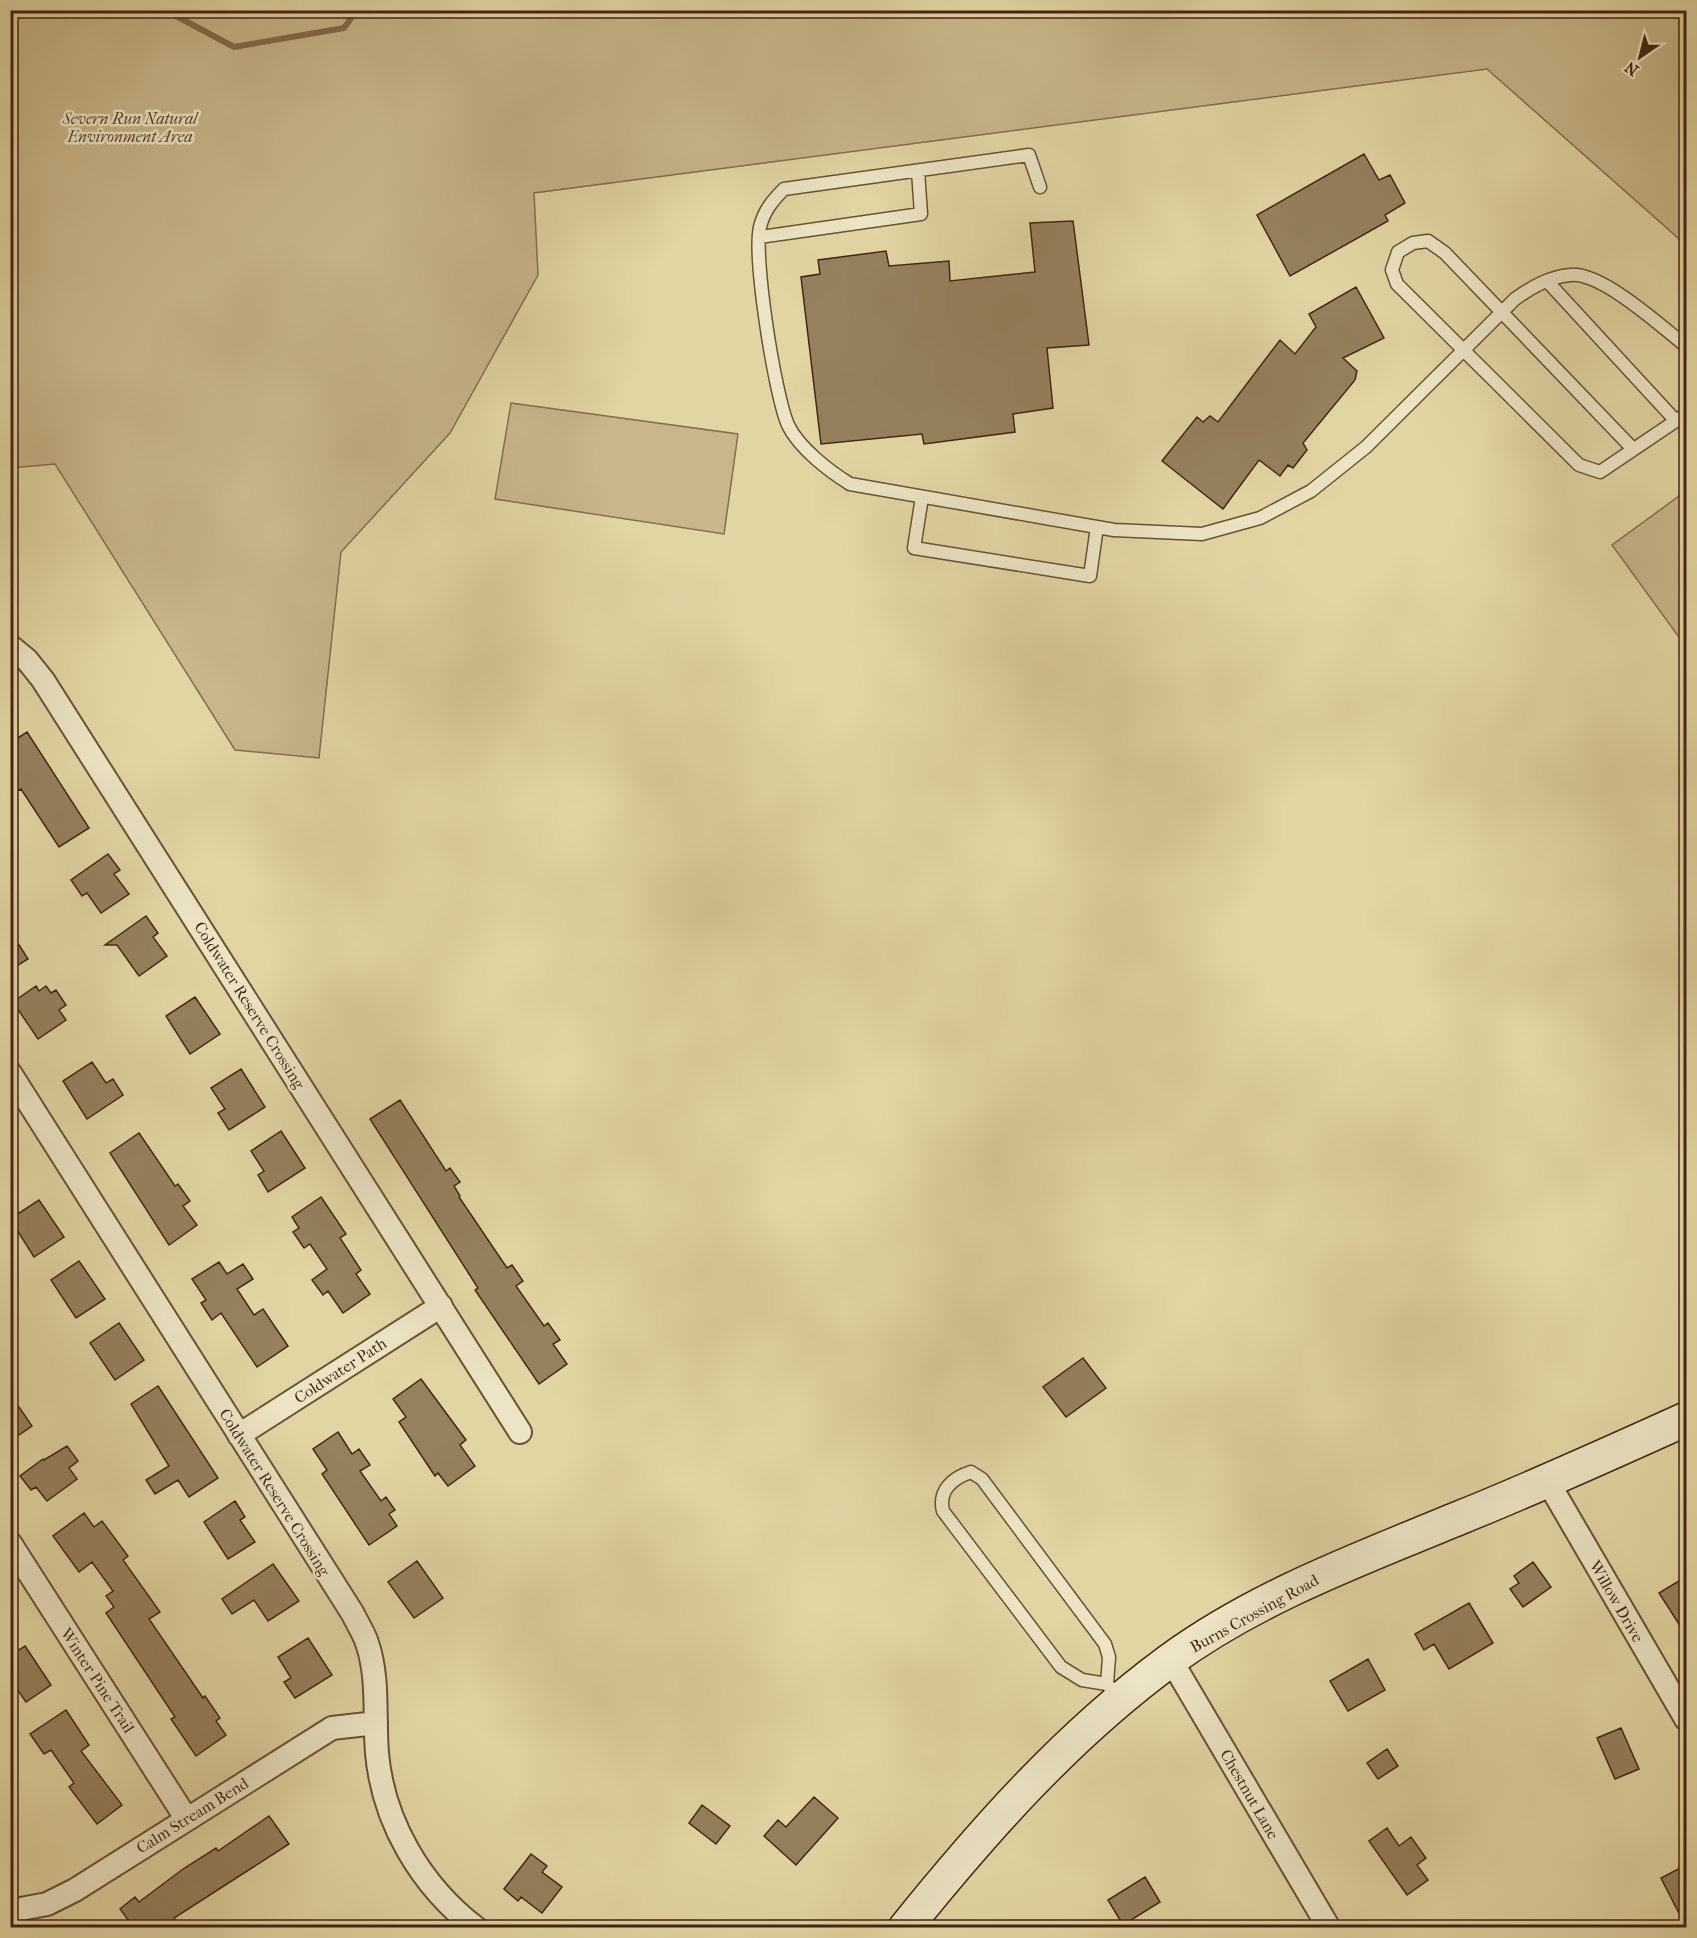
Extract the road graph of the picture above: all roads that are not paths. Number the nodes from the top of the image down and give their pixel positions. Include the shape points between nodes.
1 (918, 171) junction
2 (1040, 187) dead end
3 (760, 237) junction
4 (1546, 281) junction
5 (1502, 312) junction
6 (1686, 346) edge
7 (1463, 350) junction
8 (1681, 417) edge
9 (1633, 449) junction
10 (922, 497) junction
11 (1097, 527) junction
12 (10, 646) edge
13 (10, 1073) edge
14 (441, 1306) junction
15 (1686, 1419) edge
16 (520, 1432) dead end
17 (239, 1435) junction
18 (1548, 1482) junction
19 (10, 1543) edge
20 (1171, 1660) junction
21 (1113, 1691) junction
22 (1686, 1719) edge
23 (376, 1723) junction
24 (186, 1818) junction
25 (10, 1911) edge
26 (476, 1928) edge
27 (905, 1928) edge
28 (1329, 1928) edge

1 - 2 lane via 1029,155
1 - 3 lane via 784,189 769,204
1 - 3 lane via 921,214
3 - 10 lane via 759,257 778,399 789,428 824,468 850,484
4 - 5 lane via 1515,298
4 - 6 lane via 1572,274 1608,286
4 - 8 lane
5 - 7 lane
5 - 7 lane via 1445,252 1428,241 1413,243 1398,252 1392,270 1397,284
5 - 9 lane
7 - 9 lane via 1579,465 1600,472
7 - 11 lane via 1366,447 1311,491 1260,518 1202,534
8 - 9 lane
10 - 11 lane
10 - 11 lane via 914,548 1090,576
12 - 14 street, Coldwater Reserve Crossing via 43,680
13 - 17 street, Coldwater Reserve Crossing
14 - 16 street, Coldwater Reserve Crossing
14 - 17 street, Coldwater Path
15 - 18 street, Burns Crossing Road
17 - 23 street, Coldwater Reserve Crossing via 367,1642
18 - 20 street, Burns Crossing Road via 1276,1597
18 - 22 street, Willow Drive
19 - 24 street, Winter Pine Trail
20 - 21 street, Burns Crossing Road
20 - 28 street, Chestnut Lane
21 - 21 lane via 1105,1644 982,1479 971,1472 961,1476 944,1490 940,1500 943,1511 1061,1667
21 - 27 street, Burns Crossing Road via 960,1859
23 - 24 street, Calm Stream Bend via 332,1728
23 - 26 street, Coldwater Reserve Crossing via 377,1755 387,1802 401,1839 439,1893
24 - 25 street, Calm Stream Bend via 47,1904

